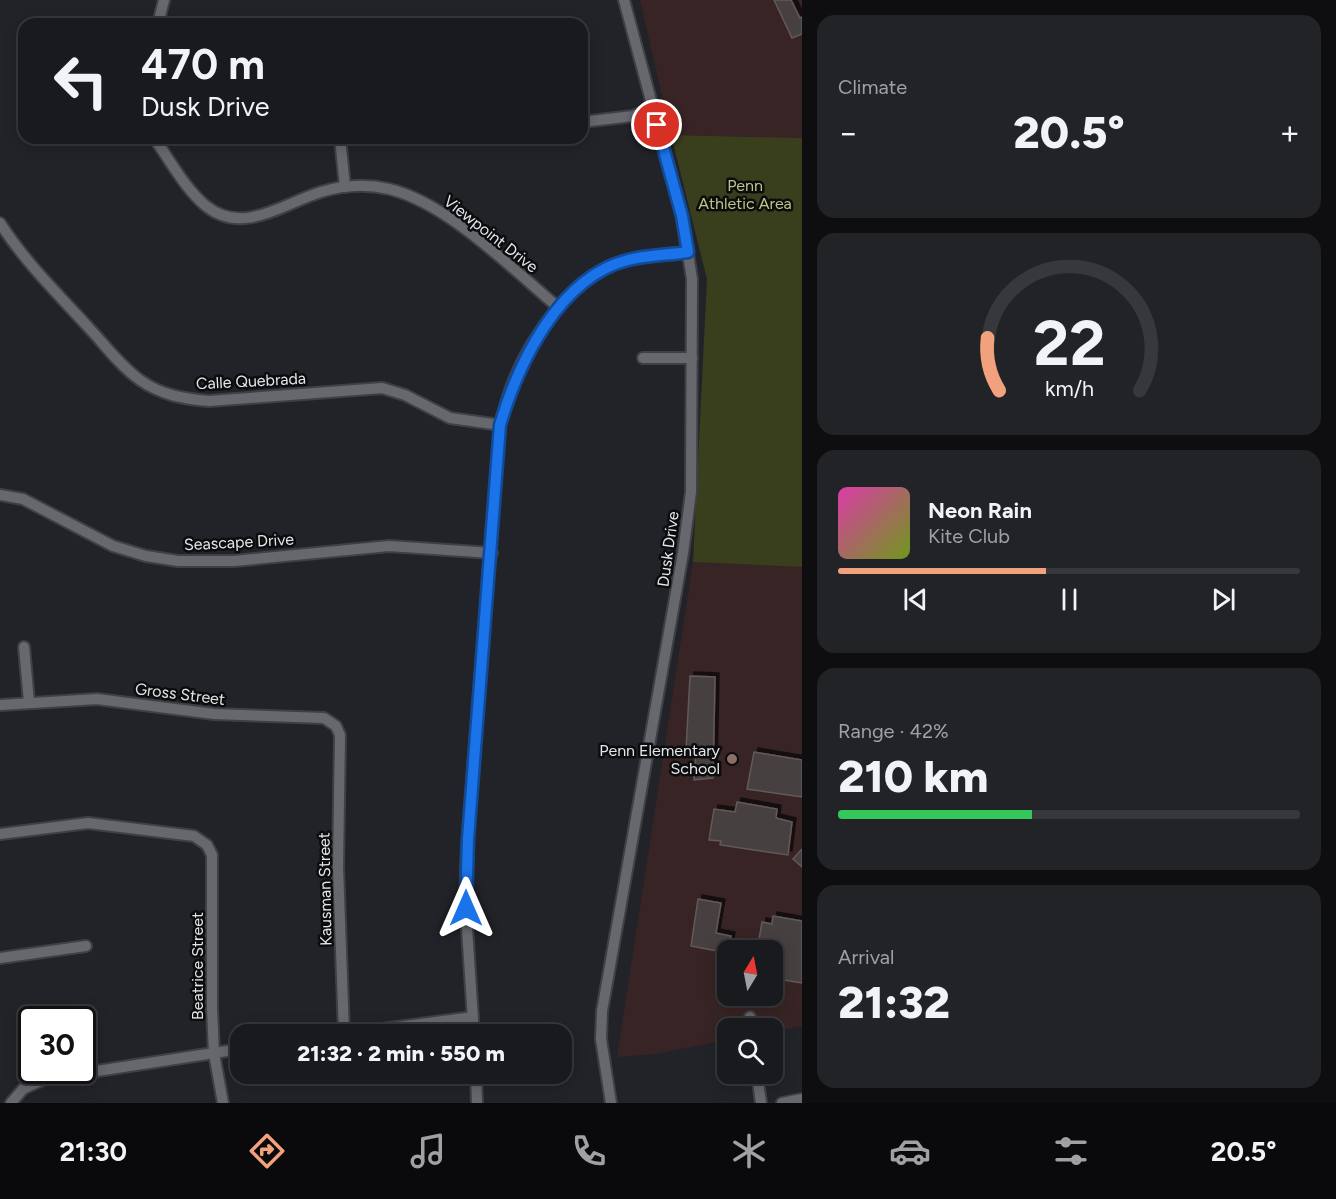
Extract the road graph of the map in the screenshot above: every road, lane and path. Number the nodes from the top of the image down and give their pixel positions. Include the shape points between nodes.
1 (164, 0) edge
2 (624, 0) edge
3 (160, 18) edge
4 (653, 108) junction
5 (588, 121) edge
6 (158, 144) edge
7 (341, 144) edge
8 (345, 187) junction
9 (0, 223) edge
10 (688, 252) junction
11 (560, 308) junction
12 (643, 358) dead end
13 (692, 358) junction
14 (500, 425) junction
15 (0, 495) edge
16 (492, 553) junction
17 (24, 647) dead end
18 (29, 702) junction
19 (0, 705) edge
20 (340, 743) joint
21 (0, 834) edge
22 (86, 946) dead end
23 (0, 958) edge
24 (473, 1017) junction
25 (341, 1024) edge
26 (419, 1024) edge
27 (473, 1024) edge
28 (230, 1051) edge
29 (214, 1053) junction
30 (476, 1084) edge
31 (758, 1084) edge
32 (802, 1099) edge
33 (11, 1103) edge
34 (223, 1103) edge
35 (477, 1103) edge
36 (611, 1103) edge
37 (761, 1103) edge
38 (782, 1103) edge

1 - 3 street
2 - 4 street, Dusk Drive
4 - 5 street via 633,116
4 - 10 street, Dusk Drive
6 - 8 street, Viewpoint Drive via 201,202 225,216 256,217 310,195
7 - 8 street
8 - 11 street, Viewpoint Drive via 374,187 402,193 446,215
9 - 14 street, Calle Quebrada via 19,252 117,360 157,390 184,399 209,401 382,388 450,418
10 - 11 street via 628,260 596,274 571,293
10 - 13 street, Dusk Drive
11 - 14 street via 512,384
12 - 13 street
13 - 36 street, Dusk Drive via 691,492 683,553 602,1011 601,1039
14 - 16 street
15 - 16 street, Seascape Drive via 23,499 113,546 178,561 234,561 389,546
16 - 24 street via 466,869
17 - 18 street
18 - 19 street, Gross Street
18 - 20 street, Gross Street via 97,699 214,714 324,718 336,726
20 - 25 street, Kausman Street
21 - 29 street, Beatrice Street via 87,823 194,836 207,845 212,855
22 - 23 street
24 - 26 street
24 - 27 street
28 - 29 street
29 - 33 street via 45,1079 23,1089
29 - 34 street, Beatrice Street
30 - 35 street
31 - 37 street
32 - 38 street

